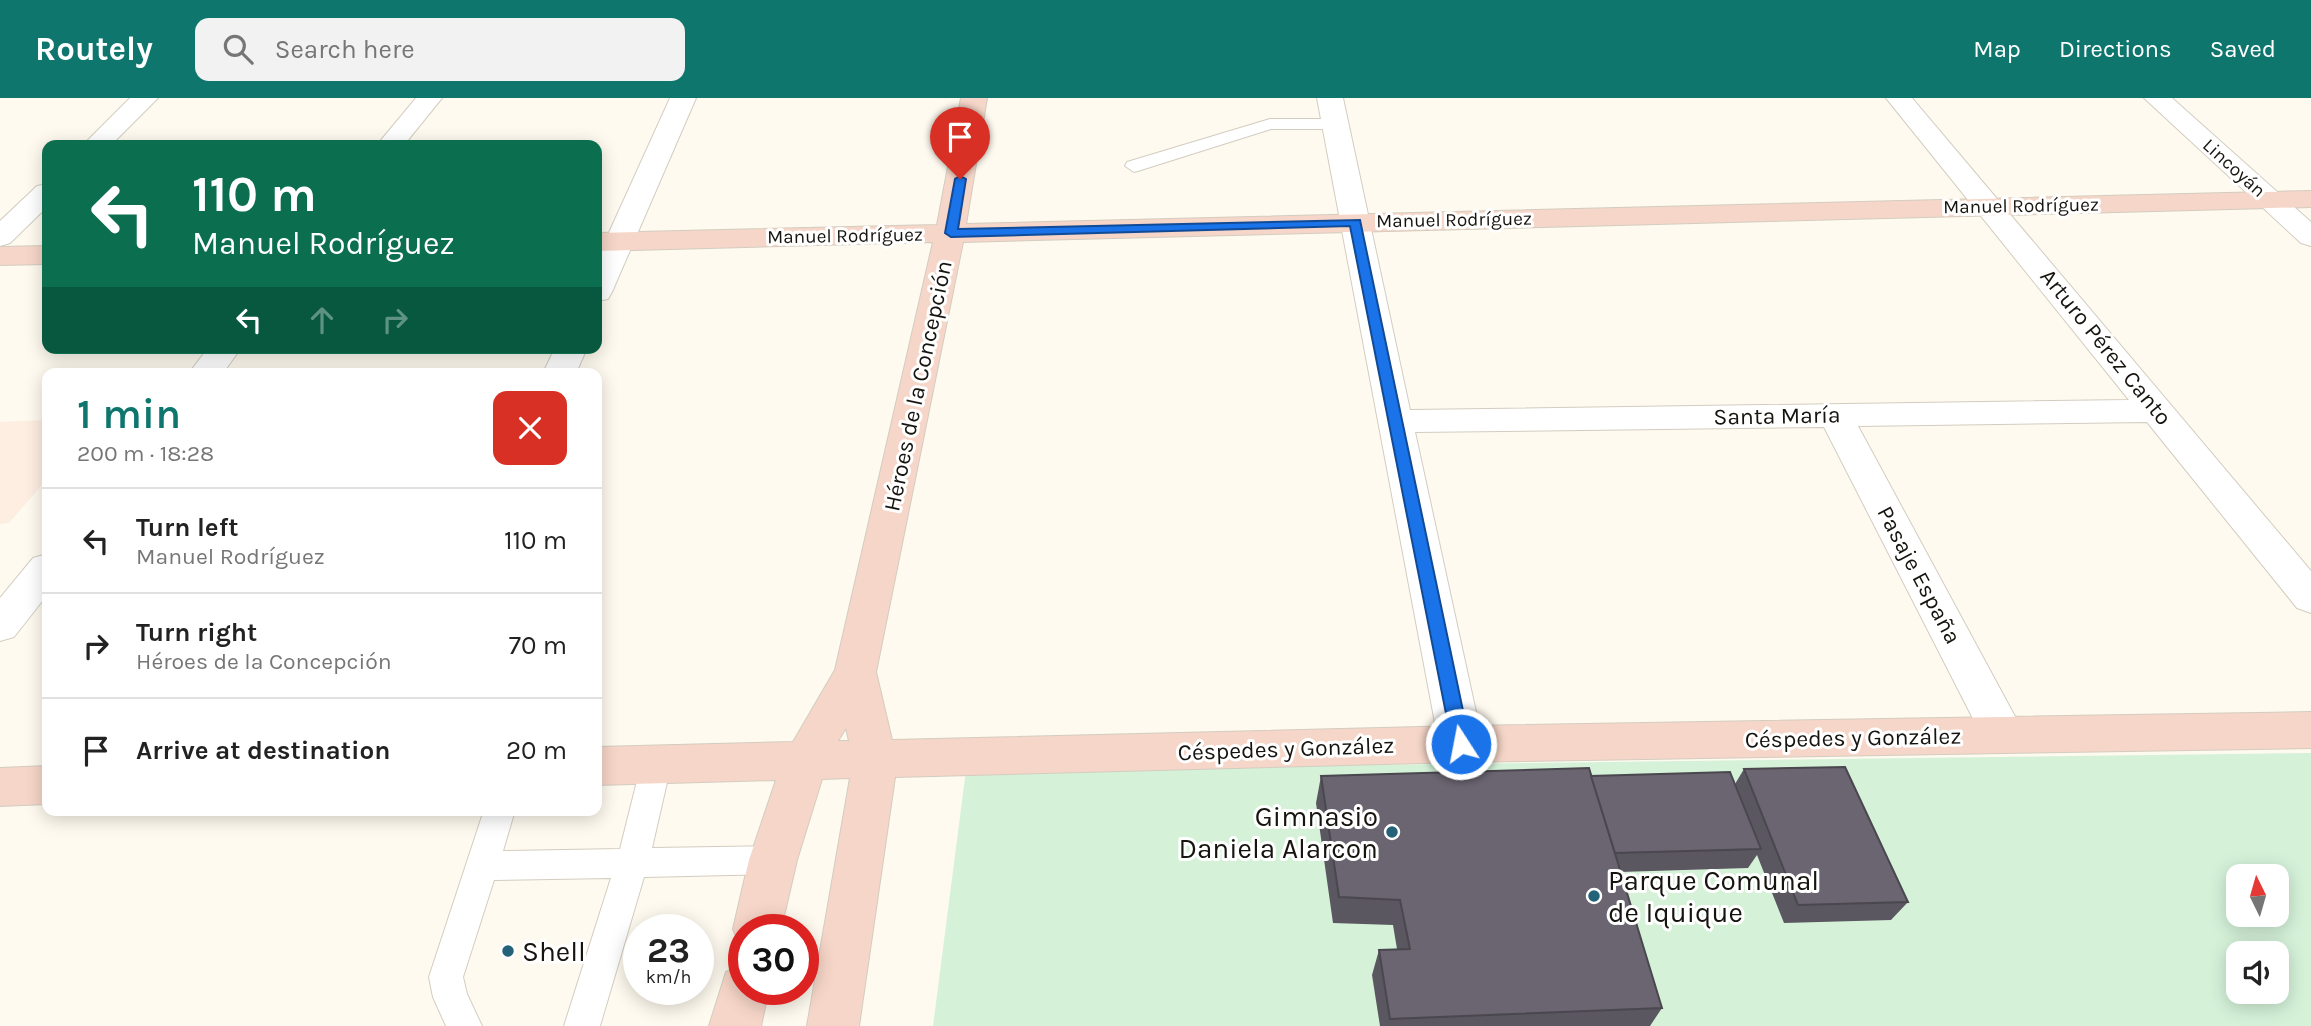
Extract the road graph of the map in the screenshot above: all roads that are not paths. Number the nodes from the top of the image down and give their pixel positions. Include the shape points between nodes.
1 (145, 98) edge
2 (429, 98) edge
3 (683, 98) edge
4 (974, 98) edge
5 (1899, 98) edge
6 (2157, 98) edge
7 (1333, 111) edge
8 (101, 140) edge
9 (394, 140) edge
10 (1134, 166) dead end
11 (42, 197) edge
12 (2311, 199) edge
13 (2270, 200) junction
14 (1991, 207) junction
15 (1355, 223) junction
16 (951, 233) junction
17 (0, 237) edge
18 (2311, 237) edge
19 (609, 241) edge
20 (42, 255) edge
21 (0, 256) edge
22 (602, 271) edge
23 (220, 354) edge
24 (209, 368) edge
25 (2158, 411) junction
26 (1835, 415) junction
27 (1396, 421) junction
28 (42, 574) edge
29 (2311, 598) edge
30 (0, 626) edge
31 (855, 672) junction
32 (2311, 730) edge
33 (2003, 735) junction
34 (1461, 744) junction
35 (805, 761) junction
36 (875, 761) junction
37 (656, 765) junction
38 (602, 766) edge
39 (42, 785) edge
40 (0, 787) edge
41 (498, 816) edge
42 (773, 860) junction
43 (632, 863) junction
44 (481, 866) junction
45 (760, 914) edge
46 (740, 1005) edge
47 (464, 1026) edge
48 (582, 1026) edge
49 (735, 1026) edge
50 (834, 1026) edge

1 - 8 street
2 - 9 street
3 - 19 street
4 - 16 street, Héroes de la Concepción
5 - 14 street, Arturo Pérez Canto
6 - 13 street, Lincoyán
7 - 10 lane via 1270,124
7 - 15 street
11 - 17 street
12 - 13 street, Manuel Rodríguez
13 - 14 street, Manuel Rodríguez
13 - 18 street, Lincoyán
14 - 15 street, Manuel Rodríguez
14 - 25 street, Arturo Pérez Canto
15 - 16 street, Manuel Rodríguez
15 - 27 street
16 - 19 street, Manuel Rodríguez
16 - 31 street, Héroes de la Concepción
19 - 22 street
20 - 21 street
23 - 24 street
25 - 26 street, Santa María
25 - 29 street, Arturo Pérez Canto
26 - 27 street, Santa María
26 - 33 street, Pasaje España
27 - 34 street
28 - 30 street
31 - 35 street, Héroes de la Concepción
31 - 36 street, Héroes de la Concepción
32 - 33 street, Céspedes y González
33 - 34 street, Céspedes y González
34 - 36 street, Céspedes y González
35 - 36 street, Céspedes y González
35 - 37 street, Céspedes y González
35 - 42 street, Héroes de la Concepción
36 - 50 street, Héroes de la Concepción
37 - 38 street, Céspedes y González
37 - 43 lane
39 - 40 street
41 - 44 lane
42 - 43 lane
42 - 45 street, Héroes de la Concepción
43 - 44 lane
43 - 48 lane
44 - 47 lane via 446,977
46 - 49 street

